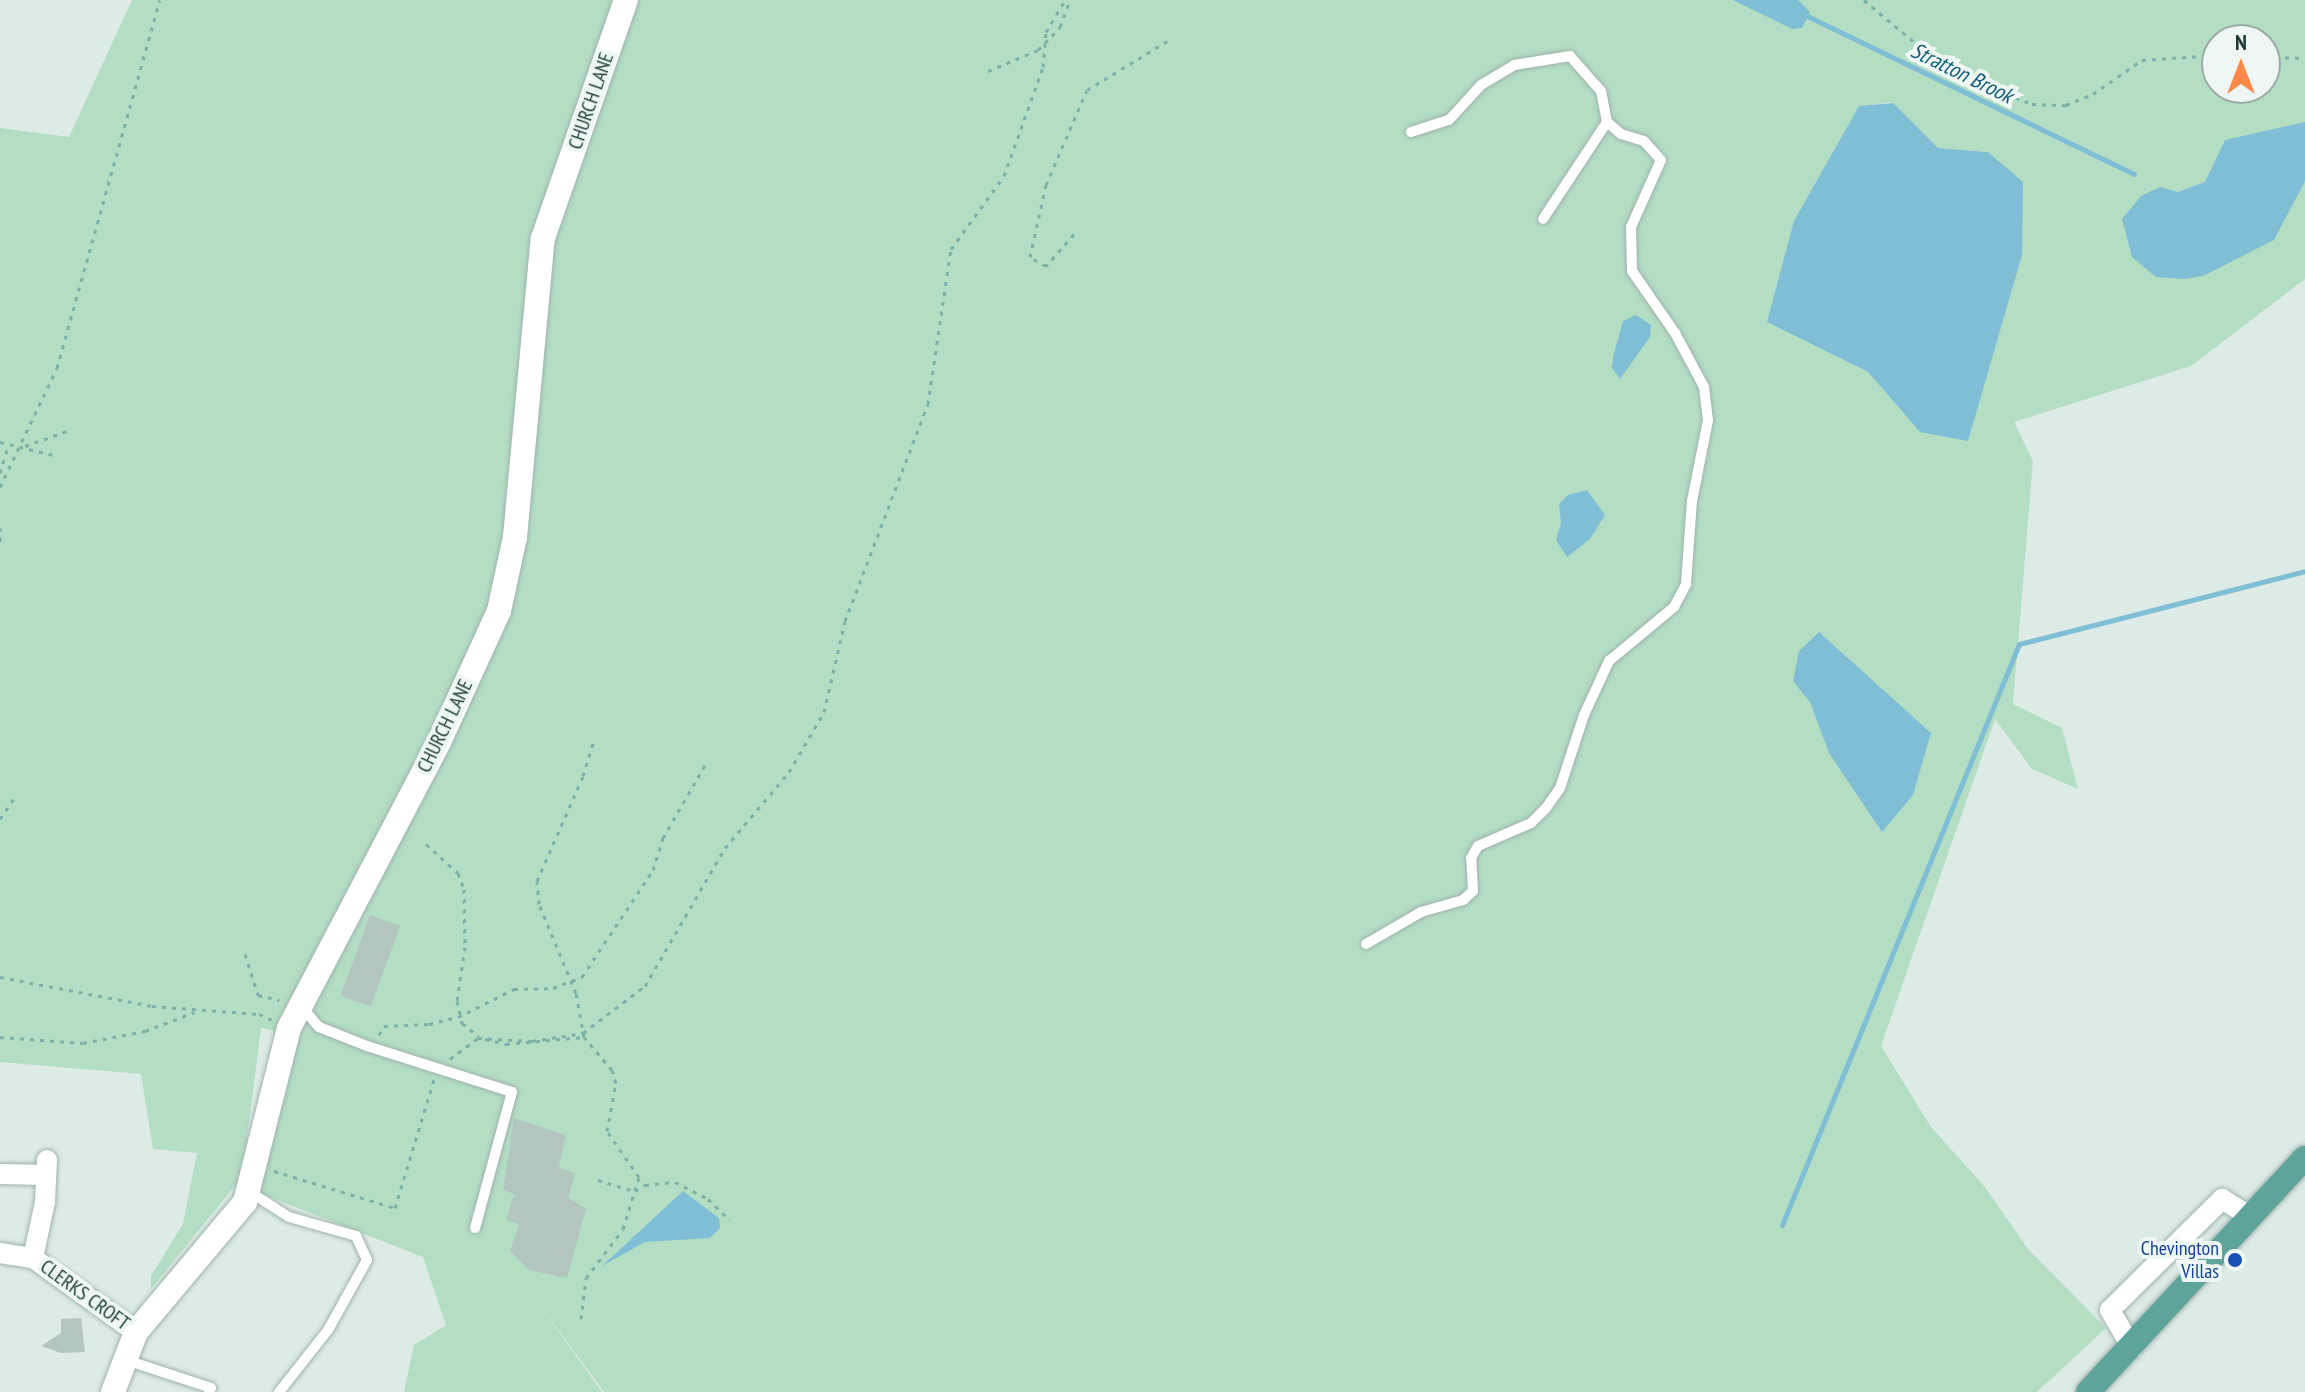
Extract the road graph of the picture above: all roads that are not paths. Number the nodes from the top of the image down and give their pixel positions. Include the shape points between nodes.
1 (626, 0) edge
2 (1607, 122) junction
3 (1411, 132) dead end
4 (1543, 219) dead end
5 (1366, 944) dead end
6 (301, 1006) junction
7 (2305, 1158) edge
8 (0, 1174) edge
9 (250, 1192) junction
10 (2251, 1217) junction
11 (475, 1228) dead end
12 (0, 1253) edge
13 (33, 1258) junction
14 (136, 1332) junction
15 (2132, 1348) junction
16 (125, 1359) junction
17 (113, 1392) edge
18 (209, 1392) edge
19 (279, 1392) edge
20 (2088, 1392) edge

1 - 6 street, CHURCH LANE via 543,238 515,537 499,611 439,742
2 - 3 lane via 1601,91 1587,72 1570,56 1547,56 1497,74 1449,120
2 - 4 lane
2 - 5 lane via 1621,134 1644,141 1661,160 1631,227 1632,271 1704,387 1708,420 1690,512 1686,584 1674,607 1609,661 1560,788 1546,808 1531,823 1478,846 1471,858 1473,891 1463,900 1421,912
6 - 9 street, CHURCH LANE via 289,1028
6 - 11 lane via 319,1027 512,1092
7 - 10 main road
8 - 13 street, CLERKS CROFT via 46,1168
9 - 14 street, CHURCH LANE via 239,1214
9 - 19 lane via 289,1217 356,1236 367,1260 328,1330
10 - 15 main road
10 - 15 street via 2222,1199 2110,1310
12 - 13 street, CLERKS CROFT
13 - 14 street, CLERKS CROFT
14 - 16 street, CHURCH LANE
15 - 20 main road
16 - 17 street, CHURCH LANE
16 - 18 lane via 211,1388

